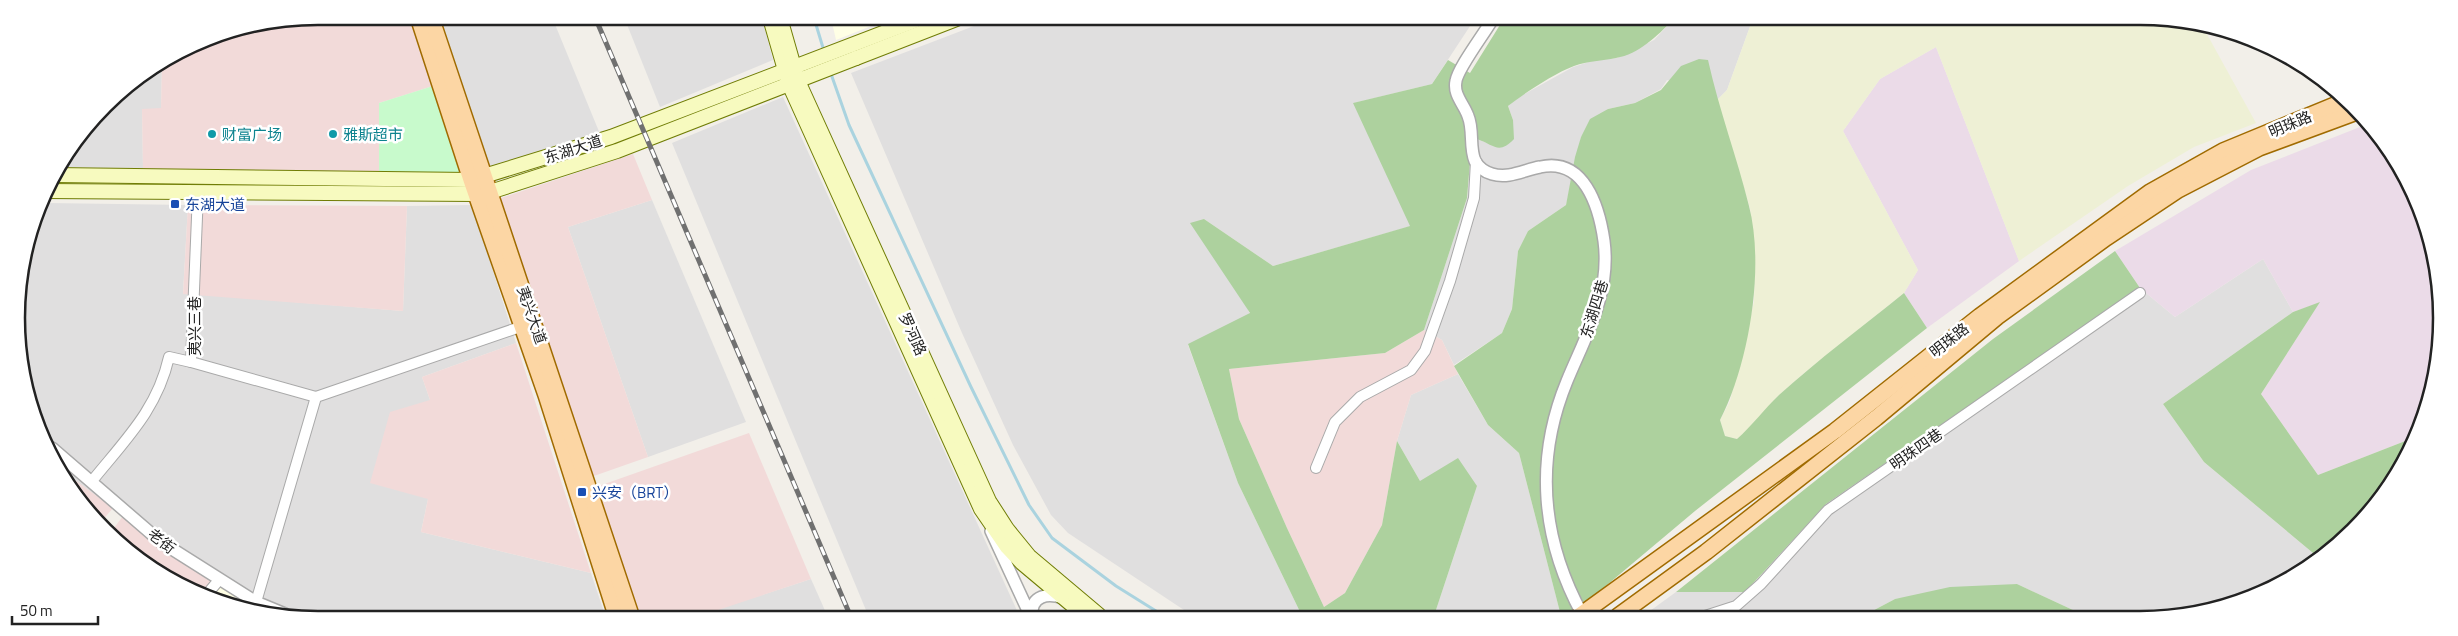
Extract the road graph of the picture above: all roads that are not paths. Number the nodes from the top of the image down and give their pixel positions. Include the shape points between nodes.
1 (421, 25) edge
2 (433, 25) edge
3 (773, 25) edge
4 (781, 25) edge
5 (909, 25) edge
6 (940, 25) edge
7 (1489, 25) edge
8 (855, 54) junction
9 (791, 76) junction
10 (2339, 103) edge
11 (2350, 114) edge
12 (1476, 161) junction
13 (62, 175) edge
14 (481, 186) junction
15 (54, 191) edge
16 (198, 193) junction
17 (2140, 293) dead end
18 (523, 326) junction
19 (191, 362) junction
20 (316, 397) junction
21 (58, 453) edge
22 (1316, 468) dead end
23 (92, 481) junction
24 (981, 509) junction
25 (219, 580) junction
26 (210, 590) edge
27 (1063, 598) junction
28 (256, 602) junction
29 (265, 606) edge
30 (615, 611) edge
31 (630, 611) edge
32 (1029, 611) edge
33 (1032, 611) edge
34 (1079, 611) edge
35 (1094, 611) edge
36 (1579, 611) edge
37 (1586, 611) edge
38 (1625, 611) edge
39 (1720, 611) edge

1 - 14 main road, 夷兴大道
2 - 14 main road, 夷兴大道
3 - 9 main road, 罗河路
4 - 9 main road, 罗河路
5 - 8 main road, 东湖大道
6 - 8 main road, 东湖大道
7 - 12 street via 1456,81 1458,99 1469,117
8 - 9 main road, 东湖大道
9 - 14 main road, 东湖大道 via 617,151
9 - 24 main road, 罗河路
9 - 35 main road, 罗河路 via 989,501 1029,556
10 - 37 main road, 明珠路 via 2223,151 2150,192 1980,316 1834,431
11 - 38 main road, 明珠路 via 2259,148 2178,190 2106,238 1997,317 1876,418 1706,552
12 - 22 street via 1474,198 1425,351 1410,370 1360,397 1335,422
12 - 36 street, 东湖四巷 via 1484,172 1494,175 1512,175 1553,165 1572,169 1589,192 1601,224 1606,262 1604,287 1558,406 1546,472 1546,507 1555,549
13 - 14 main road, 东湖大道
14 - 16 main road, 东湖大道
14 - 18 main road, 夷兴大道
14 - 31 main road, 夷兴大道
15 - 16 main road, 东湖大道
16 - 19 street, 夷兴三巷
17 - 39 street, 明珠四巷 via 1828,510 1761,584 1736,606
18 - 20 street
18 - 30 main road, 夷兴大道
19 - 20 street, 夷兴三巷
19 - 23 street via 169,357 151,407
20 - 28 street
21 - 23 street, 老街
23 - 25 street, 老街 via 161,542
24 - 27 main road, 罗河路 via 1022,563
24 - 32 street, 罗河路
25 - 26 street
25 - 28 street, 老街
27 - 33 street via 1054,595 1040,597
27 - 34 main road, 罗河路
28 - 29 street, 老街

